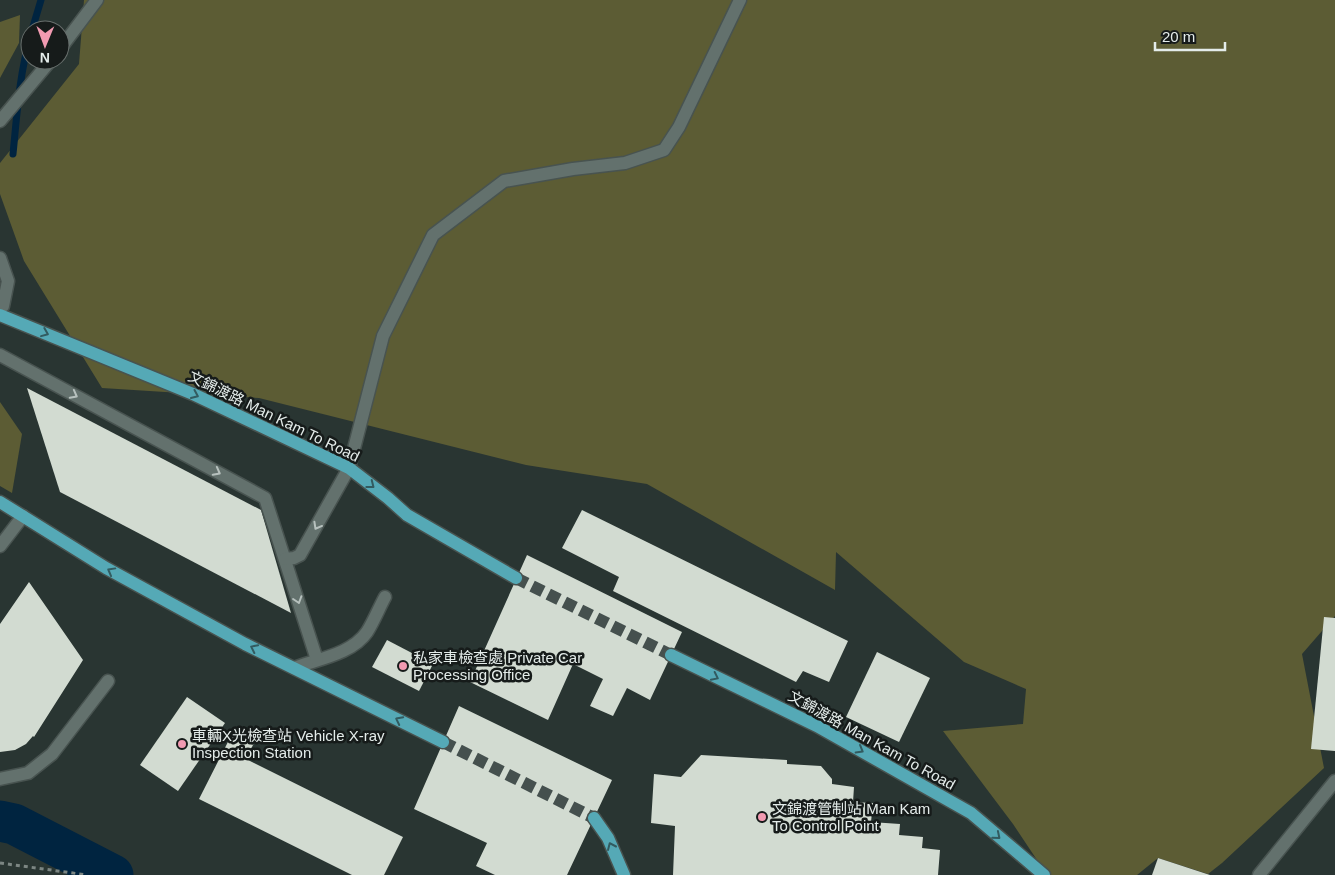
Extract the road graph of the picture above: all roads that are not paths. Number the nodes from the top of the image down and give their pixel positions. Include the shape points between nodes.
1 (97, 0) edge
2 (740, 0) edge
3 (70, 36) edge
4 (42, 70) edge
5 (0, 120) edge
6 (0, 258) edge
7 (0, 307) edge
8 (0, 315) edge
9 (0, 355) edge
10 (349, 468) junction
11 (0, 502) edge
12 (23, 516) junction
13 (0, 546) edge
14 (285, 559) junction
15 (516, 578) tunnel mouth
16 (385, 597) dead end
17 (671, 655) tunnel mouth
18 (317, 660) junction
19 (294, 668) junction
20 (108, 681) dead end
21 (443, 742) tunnel mouth
22 (0, 779) edge
23 (1335, 780) edge
24 (594, 818) tunnel mouth
25 (624, 875) edge
26 (1044, 875) edge
27 (1259, 875) edge

1 - 3 street
2 - 10 street via 679,127 664,150 625,163 504,181 433,235 383,336
4 - 5 street
6 - 7 street via 8,282 3,306
8 -> 10 main road, 文錦渡路 Man Kam To Road via 194,394
9 -> 14 street via 265,498
10 -> 14 street via 300,555
10 -> 15 main road, 文錦渡路 Man Kam To Road via 407,515
11 - 12 main road
12 - 13 street
19 -> 12 main road via 106,568
14 -> 18 street
16 - 18 street via 367,632 358,642 346,650
17 -> 26 main road, 文錦渡路 Man Kam To Road via 817,726 971,813
18 - 19 street
21 -> 19 main road
20 - 22 street via 52,754 28,773
23 - 27 street
25 -> 24 main road via 608,838

